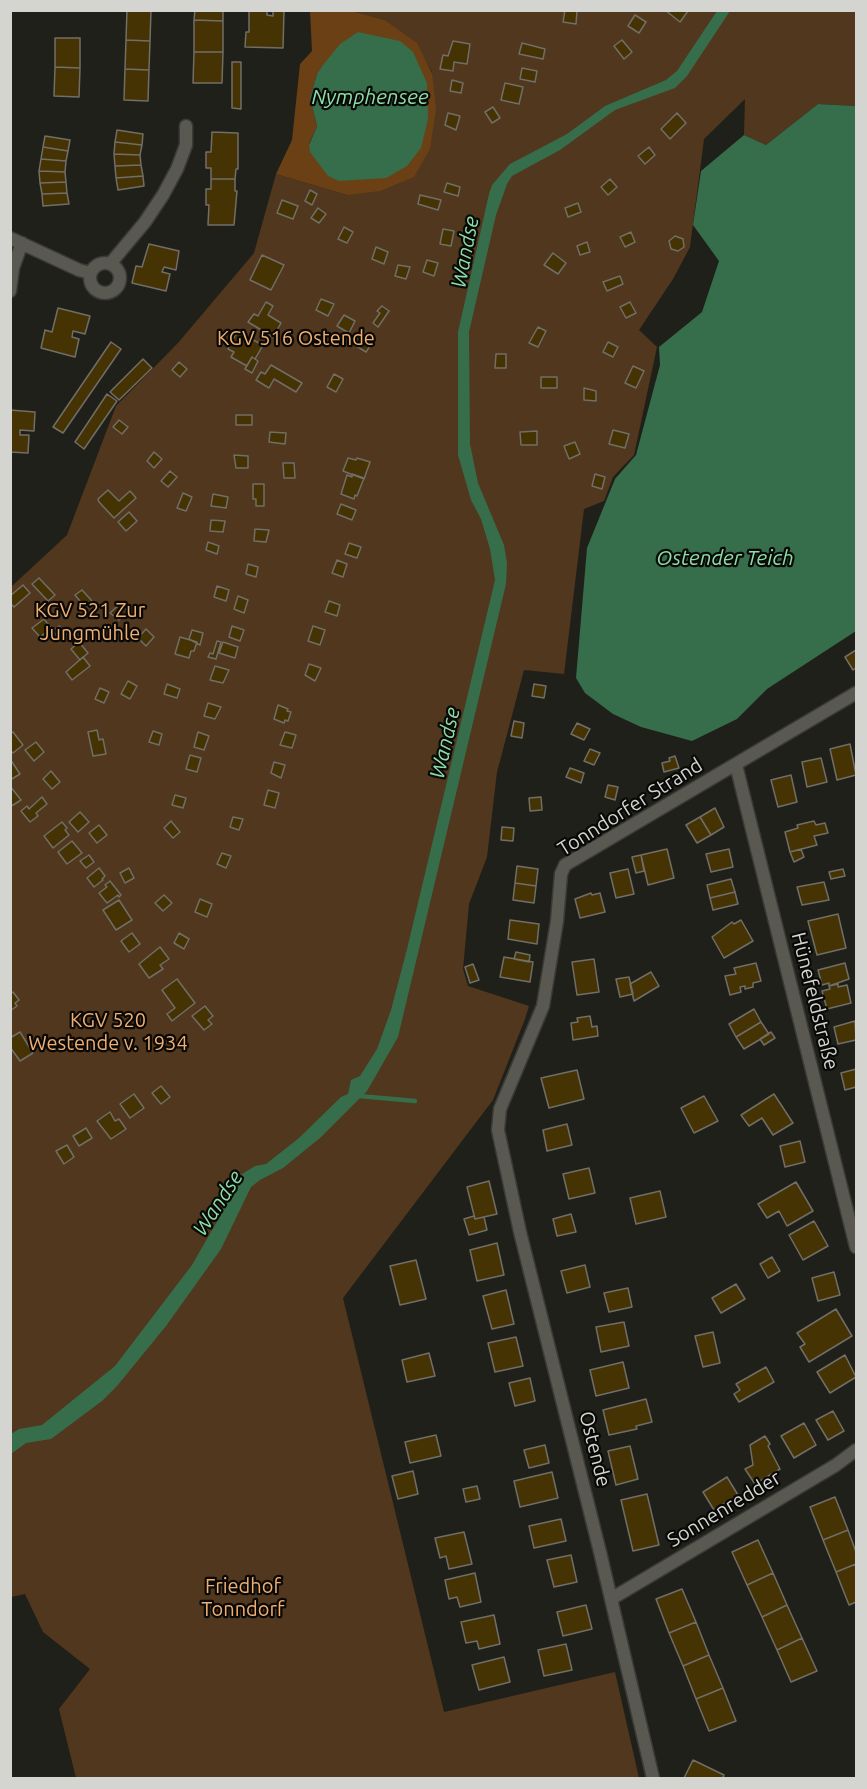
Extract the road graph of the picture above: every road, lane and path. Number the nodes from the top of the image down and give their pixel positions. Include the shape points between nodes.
1 (186, 126) dead end
2 (16, 240) edge
3 (110, 264) junction
4 (90, 273) junction
5 (10, 291) edge
6 (856, 693) edge
7 (736, 765) junction
8 (498, 1130) joint
9 (856, 1247) edge
10 (856, 1450) edge
11 (611, 1599) junction
12 (653, 1779) edge

1 - 3 street via 186,145 172,178 145,222
2 - 4 street
2 - 5 street
3 - 4 street via 96,265
3 - 4 street via 120,279 117,288 108,293 95,290
6 - 7 street, Tonndorfer Strand
7 - 8 street, Tonndorfer Strand via 565,865 543,1006 501,1108
7 - 9 street, Hünefeldstraße
8 - 11 street, Ostende
10 - 11 street, Sonnenredder
11 - 12 street, Ostende

